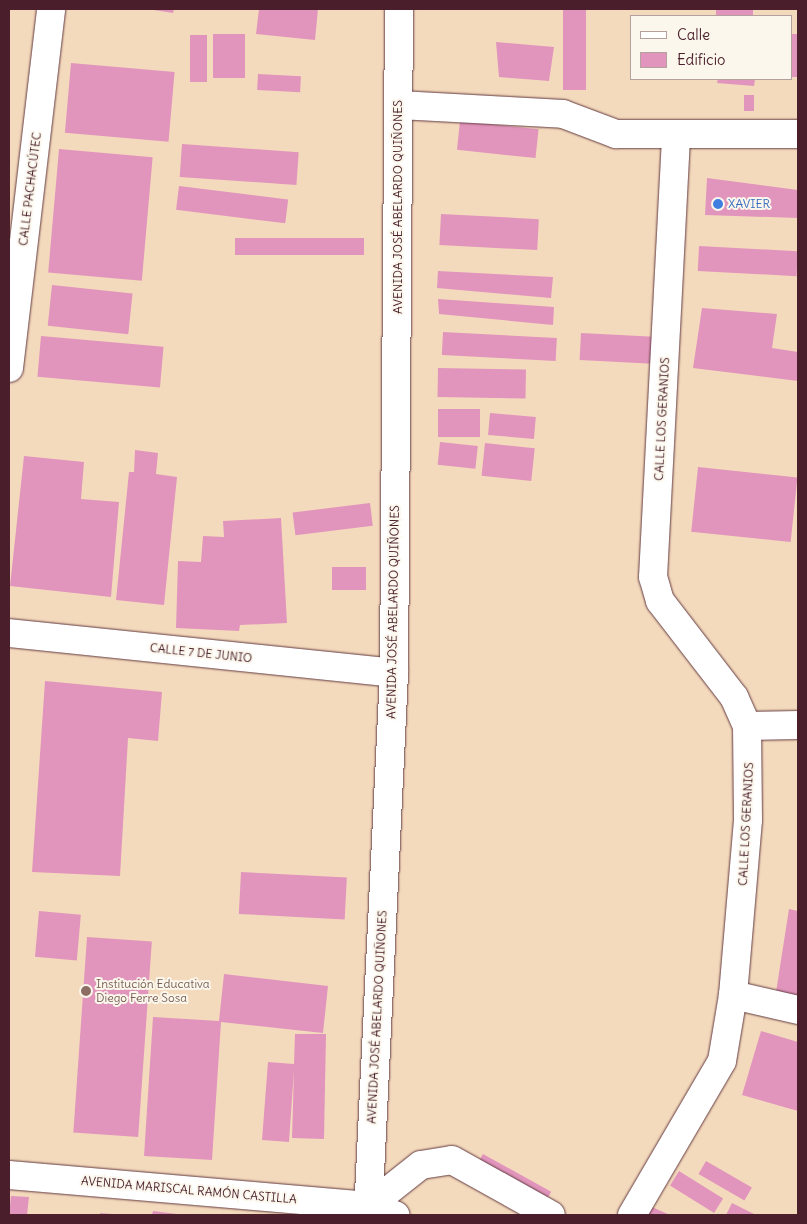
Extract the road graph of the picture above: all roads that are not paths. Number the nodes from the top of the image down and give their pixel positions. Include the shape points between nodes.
1 (51, 9) edge
2 (399, 9) edge
3 (399, 105) junction
4 (798, 134) edge
5 (676, 136) junction
6 (9, 368) edge
7 (9, 633) edge
8 (394, 672) junction
9 (798, 725) edge
10 (748, 726) junction
11 (733, 995) junction
12 (798, 1010) edge
13 (9, 1175) edge
14 (368, 1210) edge
15 (395, 1215) edge
16 (551, 1215) edge
17 (632, 1215) edge

1 - 6 street, CALLE PACHACÚTEC
2 - 3 street, AVENIDA JOSÉ ABELARDO QUIÑONES
3 - 5 street via 563,114 616,134
3 - 8 street, AVENIDA JOSÉ ABELARDO QUIÑONES
4 - 5 street
5 - 10 street, CALLE LOS GERANIOS via 653,576 660,600 734,697
7 - 8 street, CALLE 7 DE JUNIO
8 - 14 street, AVENIDA JOSÉ ABELARDO QUIÑONES
9 - 10 street
10 - 11 street, CALLE LOS GERANIOS via 748,820
11 - 12 street
11 - 17 street, CALLE LOS GERANIOS via 722,1061
13 - 14 street, AVENIDA MARISCAL RAMÓN CASTILLA
14 - 15 street, AVENIDA MARISCAL RAMÓN CASTILLA
14 - 16 street via 422,1165 452,1160

